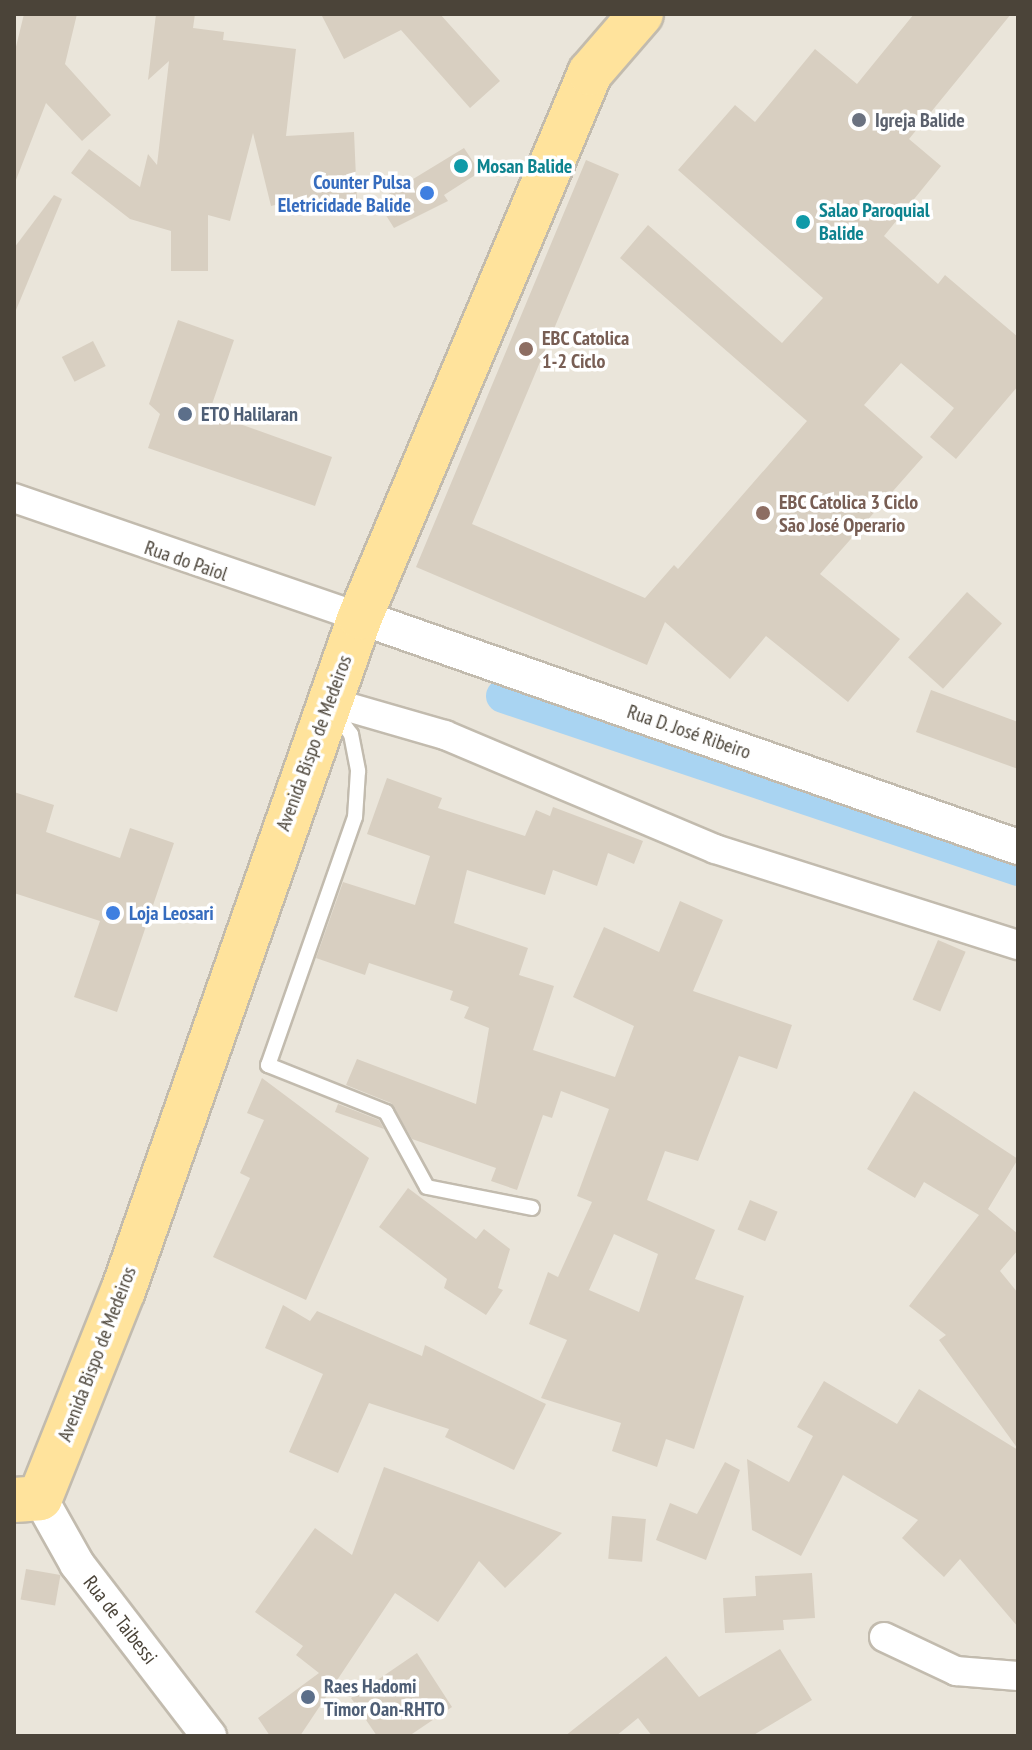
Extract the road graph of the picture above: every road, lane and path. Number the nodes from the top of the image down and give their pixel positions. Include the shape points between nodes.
1 (641, 14) edge
2 (14, 498) edge
3 (360, 617) junction
4 (327, 701) junction
5 (1018, 847) edge
6 (1018, 945) edge
7 (532, 1208) dead end
8 (27, 1499) edge
9 (884, 1637) dead end
10 (1018, 1676) edge
11 (209, 1736) edge

1 - 3 main road, Avenida Bispo de Medeiros via 590,73
2 - 3 street, Rua do Paiol
3 - 4 main road, Avenida Bispo de Medeiros
3 - 5 street, Rua D. José Ribeiro
4 - 6 street via 445,735 715,849
4 - 7 lane via 351,734 358,771 355,817 268,1065 386,1112 427,1187
4 - 8 main road, Avenida Bispo de Medeiros via 123,1291
8 - 11 street, Rua de Taibessi
9 - 10 street via 956,1671

